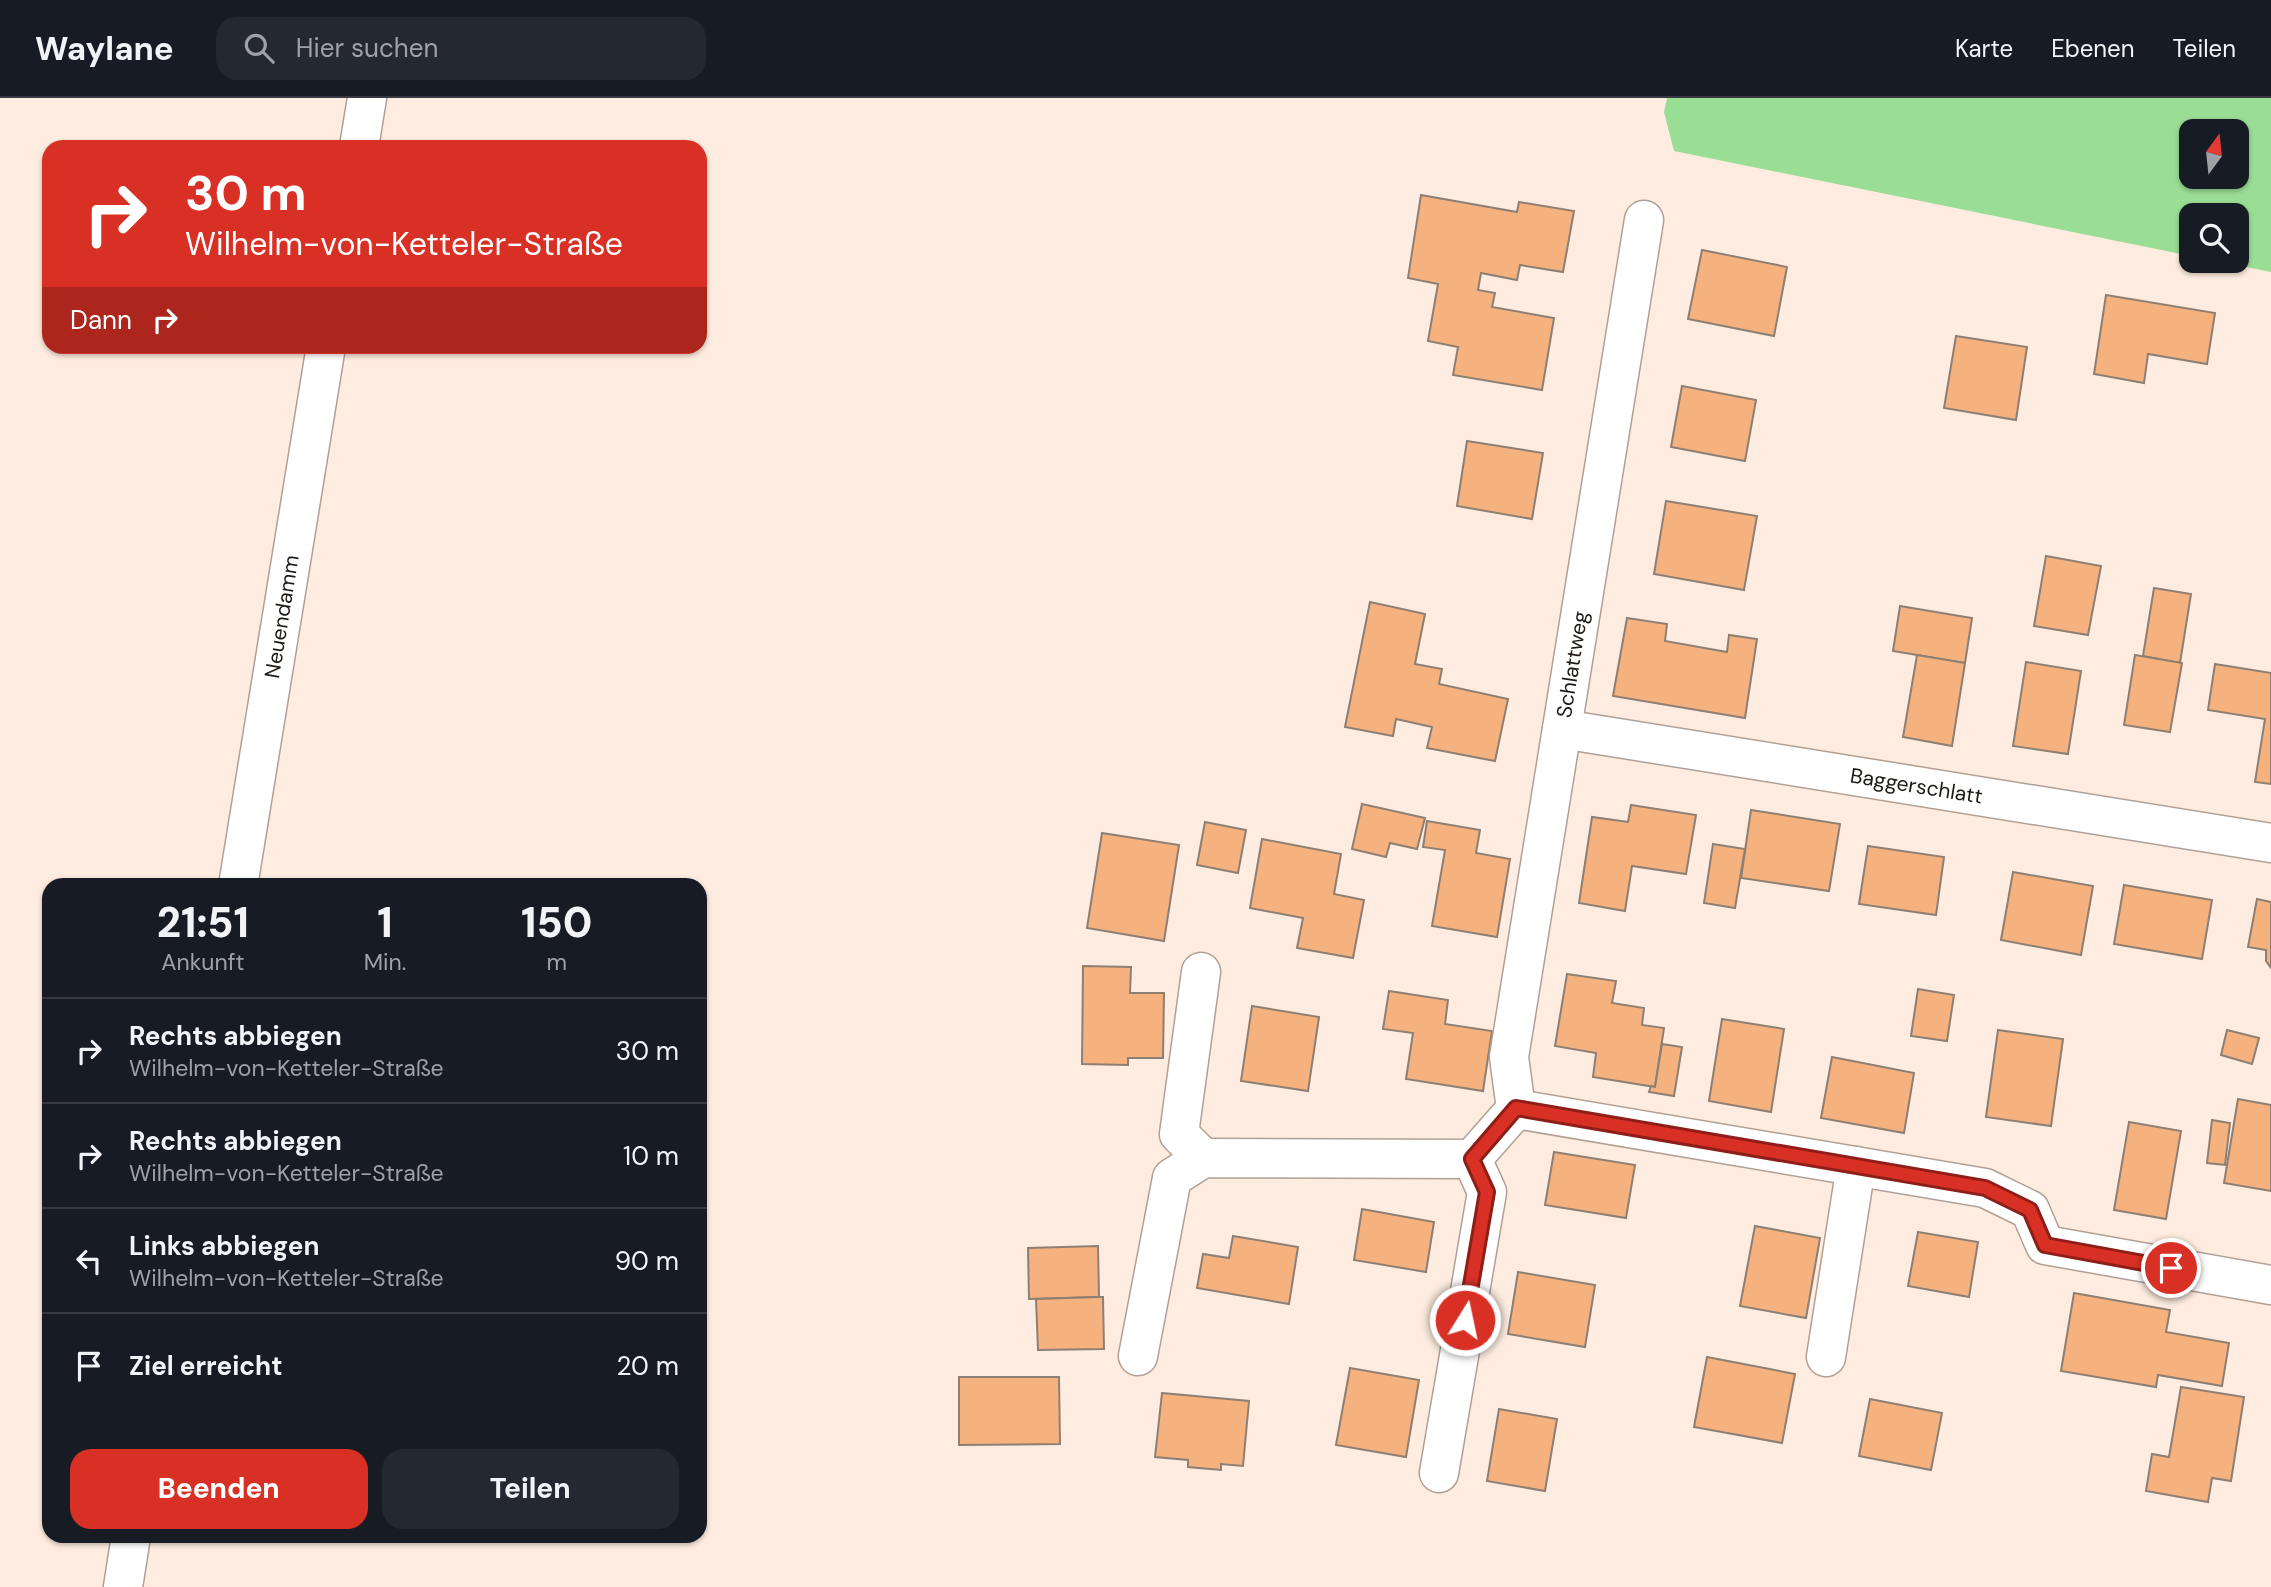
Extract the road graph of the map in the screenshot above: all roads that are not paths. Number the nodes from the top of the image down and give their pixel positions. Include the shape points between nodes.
1 (367, 98) edge
2 (360, 140) edge
3 (1644, 220) dead end
4 (325, 354) edge
5 (1562, 729) junction
6 (2271, 843) edge
7 (239, 878) edge
8 (1201, 972) dead end
9 (1516, 1108) junction
10 (1203, 1158) junction
11 (1472, 1159) junction
12 (1856, 1166) junction
13 (2271, 1285) edge
14 (1138, 1356) dead end
15 (1826, 1357) dead end
16 (1439, 1473) dead end
17 (130, 1543) edge
18 (123, 1587) edge

1 - 2 street
3 - 5 street, Schlattweg
4 - 7 street, Neuendamm
5 - 6 street, Baggerschlatt
5 - 9 street, Schlattweg via 1509,1057
8 - 10 street via 1179,1135
9 - 11 street
9 - 12 street
10 - 11 street
10 - 14 street via 1172,1178
11 - 16 street via 1487,1192
12 - 13 street via 1985,1188 2030,1210 2045,1245
12 - 15 street
17 - 18 street

